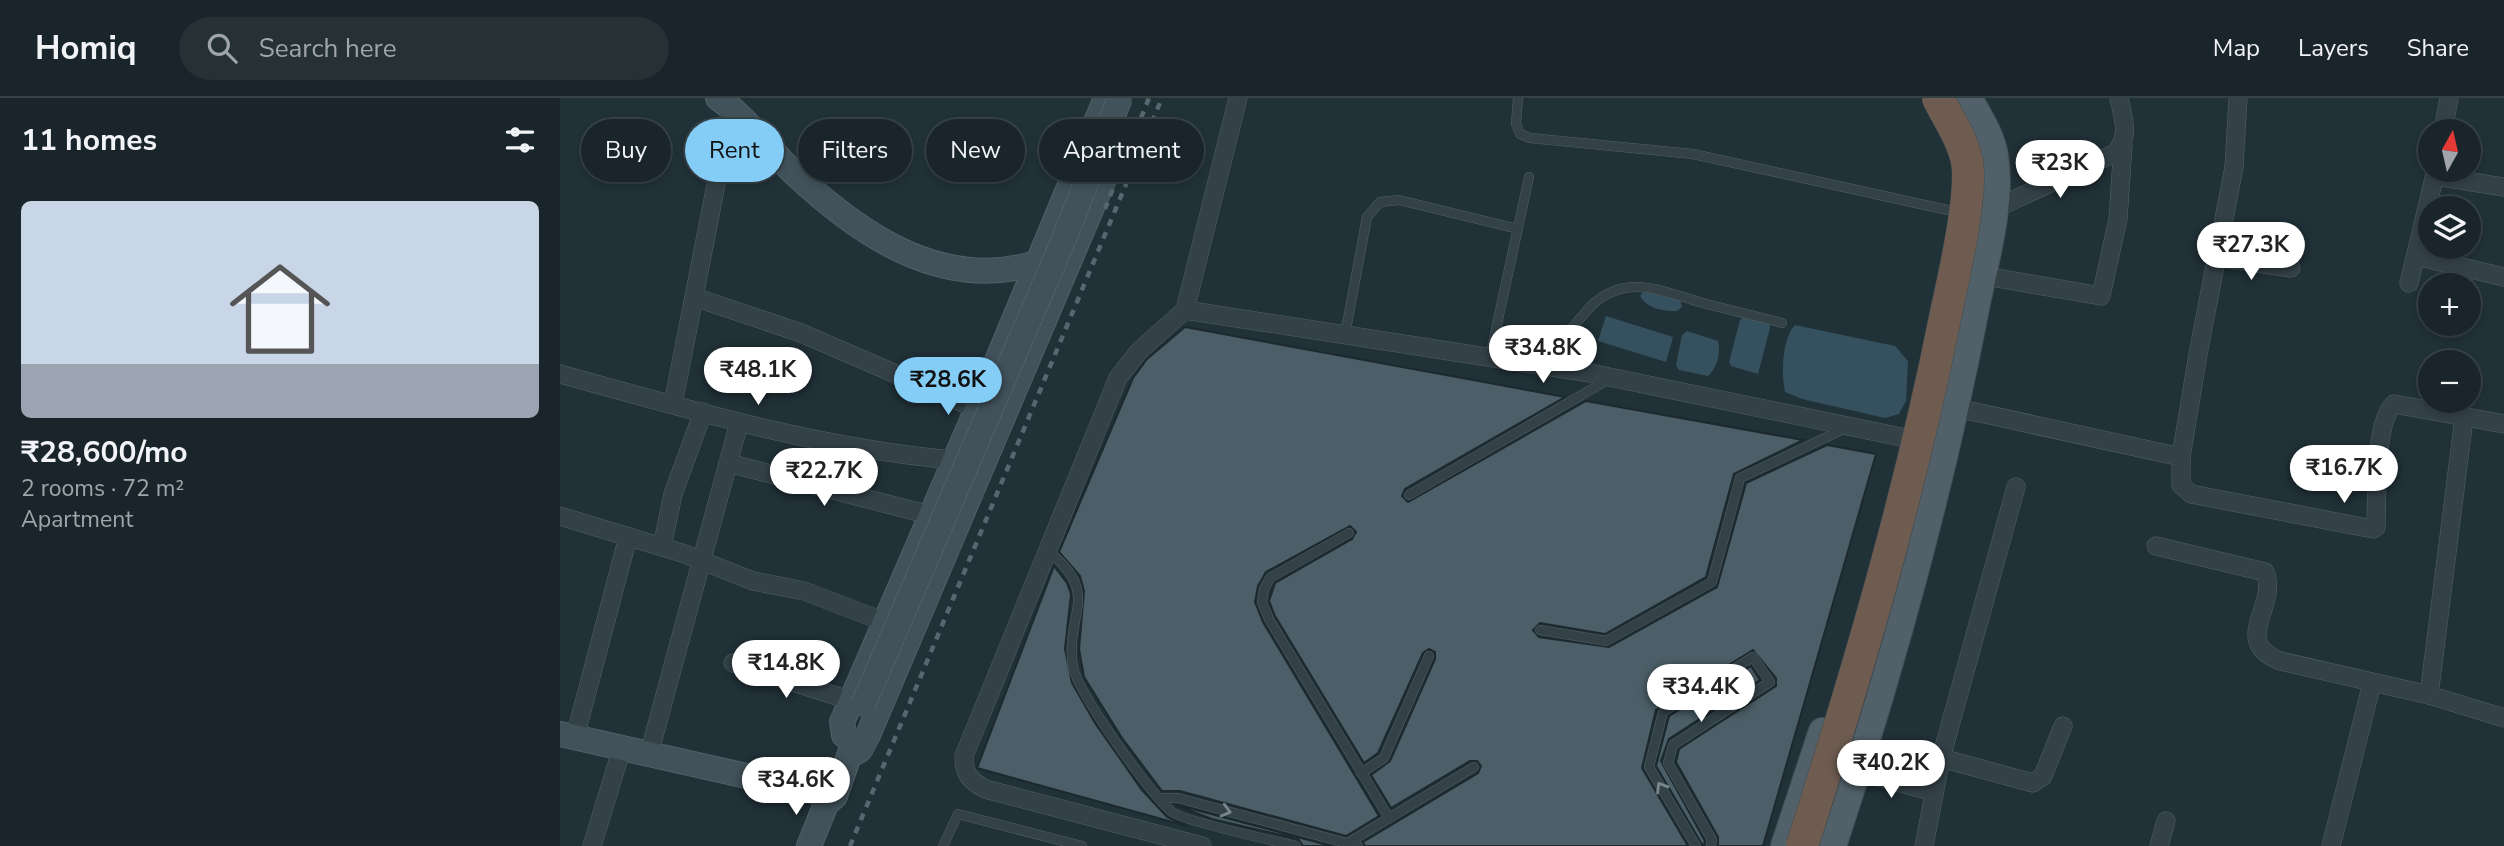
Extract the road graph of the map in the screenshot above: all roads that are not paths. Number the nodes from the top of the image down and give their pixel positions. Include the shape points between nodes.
1 (1106, 98) edge
2 (1120, 98) edge
3 (1238, 98) edge
4 (1518, 98) edge
5 (1923, 98) edge
6 (1938, 98) edge
7 (1956, 98) edge
8 (1969, 98) edge
9 (2119, 98) edge
10 (2238, 98) edge
11 (2449, 98) edge
12 (725, 103) edge
13 (1098, 119) edge
14 (2445, 119) edge
15 (2123, 145) junction
16 (1529, 177) dead end
17 (1072, 182) edge
18 (1103, 182) edge
19 (2433, 182) edge
20 (2479, 182) edge
21 (2504, 187) edge
22 (1994, 209) junction
23 (1952, 211) junction
24 (1518, 229) junction
25 (2416, 256) junction
26 (2216, 257) junction
27 (1039, 262) junction
28 (2291, 268) dead end
29 (1942, 269) junction
30 (1983, 275) junction
31 (2504, 277) edge
32 (2409, 283) dead end
33 (694, 297) junction
34 (1185, 310) junction
35 (1782, 323) dead end
36 (1345, 335) junction
37 (1490, 357) junction
38 (1539, 365) junction
39 (560, 374) edge
40 (1612, 377) junction
41 (673, 404) junction
42 (1957, 408) junction
43 (977, 409) junction
44 (703, 412) junction
45 (2464, 418) junction
46 (739, 423) junction
47 (2504, 424) edge
48 (1849, 426) junction
49 (1906, 438) junction
50 (2181, 457) junction
51 (953, 460) junction
52 (728, 463) junction
53 (2016, 487) dead end
54 (1409, 495) dead end
55 (930, 515) junction
56 (560, 516) edge
57 (1349, 533) dead end
58 (628, 537) junction
59 (2156, 546) dead end
60 (662, 547) junction
61 (1048, 551) junction
62 (700, 560) junction
63 (885, 622) junction
64 (1540, 631) dead end
65 (1430, 656) dead end
66 (733, 663) dead end
67 (2372, 683) junction
68 (2429, 695) junction
69 (2504, 718) edge
70 (852, 725) junction
71 (2063, 726) dead end
72 (568, 736) edge
73 (622, 748) junction
74 (649, 754) junction
75 (1941, 758) junction
76 (1475, 767) dead end
77 (1857, 771) junction
78 (1361, 773) junction
79 (1934, 792) junction
80 (828, 798) junction
81 (1160, 798) junction
82 (1389, 818) junction
83 (2166, 821) dead end
84 (1346, 845) edge
85 (592, 846) edge
86 (809, 846) edge
87 (943, 846) edge
88 (1082, 846) edge
89 (1202, 846) edge
90 (1296, 846) edge
91 (1358, 846) edge
92 (1696, 846) edge
93 (1711, 846) edge
94 (1784, 846) edge
95 (1802, 846) edge
96 (1820, 846) edge
97 (1833, 846) edge
98 (1924, 846) edge
99 (2160, 846) edge
100 (2333, 846) edge

1 - 13 street
2 - 70 street, bridge via 1061,246
3 - 34 street
4 - 23 lane via 1516,124 1520,134 1531,138 1693,154
5 - 23 main road via 1950,156
6 - 95 highway, bridge via 1967,162 1954,276 1905,502 1866,646
7 - 96 highway via 1983,161 1976,242 1921,505 1893,612
8 - 22 main road via 1995,155
9 - 15 street via 2126,130
10 - 26 street via 2235,167
11 - 14 street
12 - 27 street via 796,175 901,253 941,267 981,272
12 - 33 street
15 - 22 street via 2106,158
15 - 30 street via 2118,219 2101,296
16 - 24 lane
17 - 27 street
18 - 70 street via 860,750
19 - 25 street
20 - 21 street
22 - 23 street
22 - 30 main road
23 - 29 main road
24 - 36 lane via 1399,200 1380,202 1367,217
24 - 37 lane
25 - 31 street
25 - 32 street
26 - 28 street
26 - 50 street
27 - 43 street
29 - 30 street
29 - 49 main road
30 - 42 main road
33 - 41 street
33 - 43 street via 801,333
34 - 36 street
34 - 61 street via 1139,351 1118,378
35 - 38 lane via 1666,289 1617,290 1600,297
36 - 37 street
37 - 38 street
38 - 40 street
39 - 41 street
40 - 48 street
40 - 54 lane
41 - 44 street
42 - 50 street
42 - 77 main road via 1916,574
43 - 51 street
44 - 46 street
44 - 60 street via 673,494
45 - 47 street
45 - 50 street via 2407,405 2394,404 2388,409 2373,529 2190,494 2180,485
45 - 68 street
46 - 51 street via 901,456
46 - 52 street
48 - 49 street
48 - 64 lane via 1740,478 1712,582 1606,640
49 - 94 main road via 1849,646
51 - 55 street
52 - 55 street
52 - 62 street
53 - 75 street
55 - 63 street
56 - 58 street
57 - 78 lane via 1270,578 1262,602
58 - 60 street
58 - 72 street
59 - 67 street via 2264,572 2258,648 2280,661
60 - 62 street
61 - 81 lane via 1069,569 1076,582 1078,613 1072,654 1077,679
61 - 89 street via 969,740 964,771 985,789
62 - 63 street via 753,580 804,591
62 - 74 street
63 - 70 street
65 - 78 lane via 1384,758
66 - 70 street
67 - 68 street
67 - 100 street
68 - 69 street
70 - 80 street
71 - 75 street via 2043,776 2033,783
72 - 73 street
73 - 74 street
73 - 85 street
74 - 80 street
75 - 79 street
76 - 82 lane
77 - 79 street
77 - 97 main road
78 - 82 lane
79 - 98 street
80 - 86 street
81 -> 84 lane via 1178,798
81 - 90 lane via 1173,814
82 - 84 lane
83 - 99 street
84 - 91 lane
87 - 88 lane via 958,814
92 -> 93 lane via 1649,767 1662,712 1753,657 1770,682 1673,745 1668,763 1712,840

